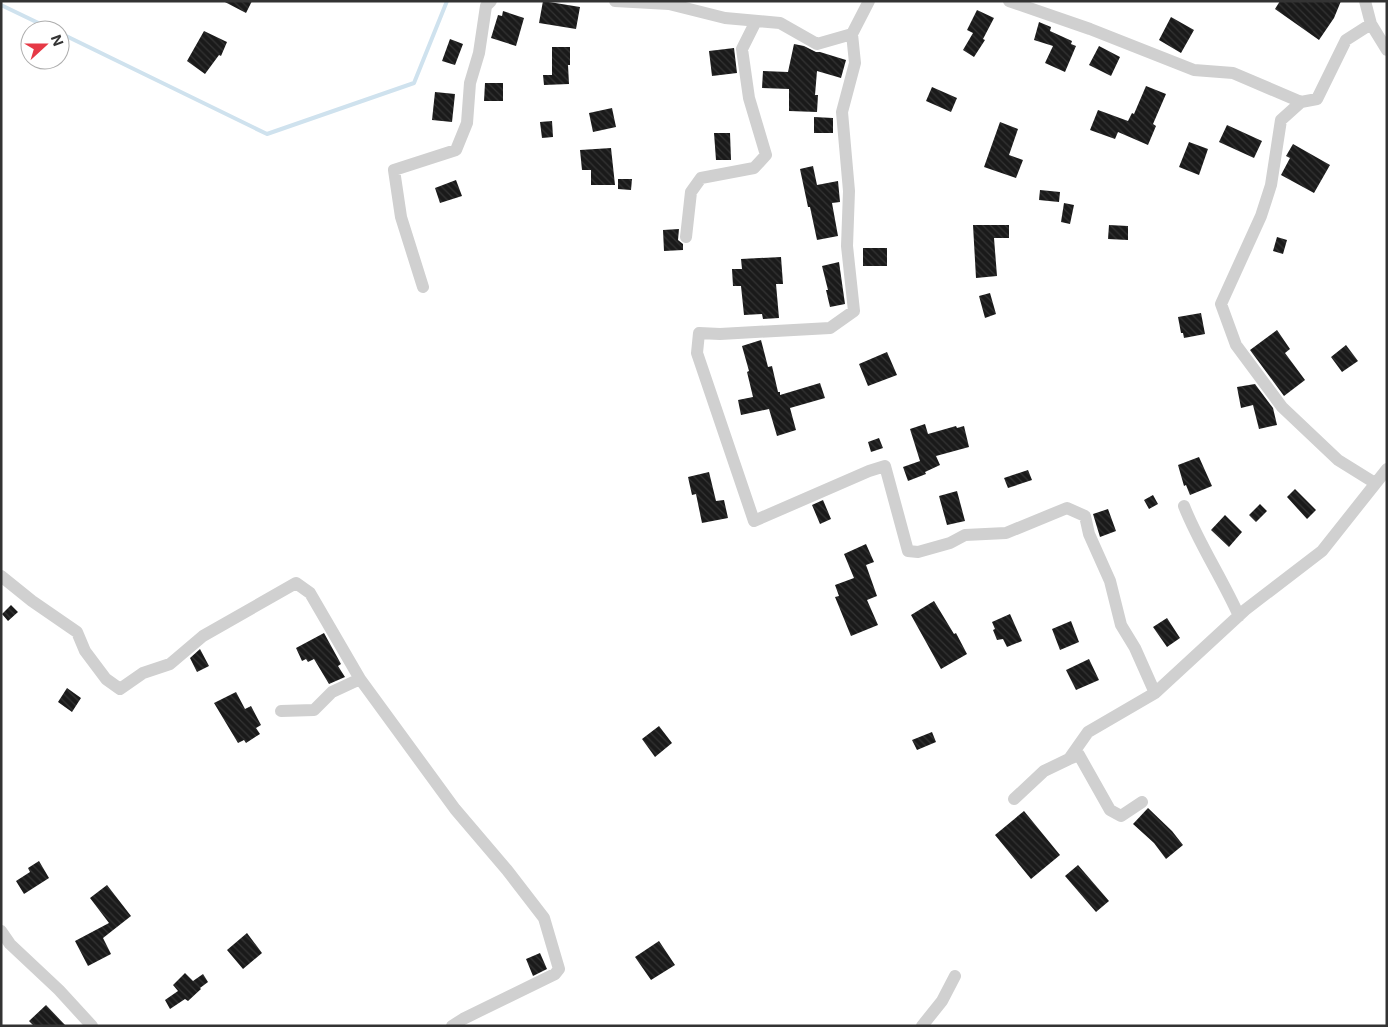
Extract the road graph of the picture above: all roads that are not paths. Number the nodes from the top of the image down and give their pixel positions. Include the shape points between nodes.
1 (491, 1) edge
2 (615, 1) edge
3 (869, 1) edge
4 (1009, 1) edge
5 (1365, 1) edge
6 (756, 21) junction
7 (1371, 24) junction
8 (852, 34) junction
9 (1387, 50) edge
10 (1301, 102) junction
11 (686, 237) dead end
12 (423, 287) dead end
13 (1387, 469) edge
14 (1375, 483) junction
15 (1184, 506) dead end
16 (1, 576) edge
17 (1239, 616) junction
18 (360, 679) junction
19 (1155, 692) junction
20 (281, 711) dead end
21 (1069, 759) junction
22 (1014, 799) dead end
23 (1142, 802) dead end
24 (1, 931) edge
25 (955, 976) dead end
26 (92, 1026) edge
27 (452, 1026) edge
28 (922, 1026) edge

1 - 12 street via 486,6 480,53 470,83 467,123 456,150 394,170 401,217
2 - 6 street via 669,4 725,18
3 - 8 street
4 - 10 street via 1194,70 1233,73
5 - 7 street
6 - 8 street via 780,23 817,44
6 - 11 street via 742,49 749,98 766,155 754,168 700,178 691,192
7 - 9 street
7 - 10 street via 1346,40 1317,99
8 - 19 street via 855,63 842,112 849,191 847,246 854,311 830,328 699,333 697,353 754,521 885,466 908,551 918,552 965,535 1006,533 1066,508 1076,512 1084,516 1110,582 1121,626
10 - 14 street via 1281,120 1271,185 1261,216 1220,304 1236,346 1282,407 1338,460
13 - 14 street
14 - 17 street via 1322,551
15 - 17 street
16 - 18 street via 77,632 84,651 106,678 120,689 144,673 170,664 203,636 296,583 310,593
17 - 19 street
18 - 20 street via 332,692 314,710
18 - 27 street via 455,810 544,918 559,969 544,980
19 - 21 street via 1088,732
21 - 22 street via 1044,771
21 - 23 street via 1079,755 1110,810 1121,816
24 - 26 street
25 - 28 street via 942,1001

